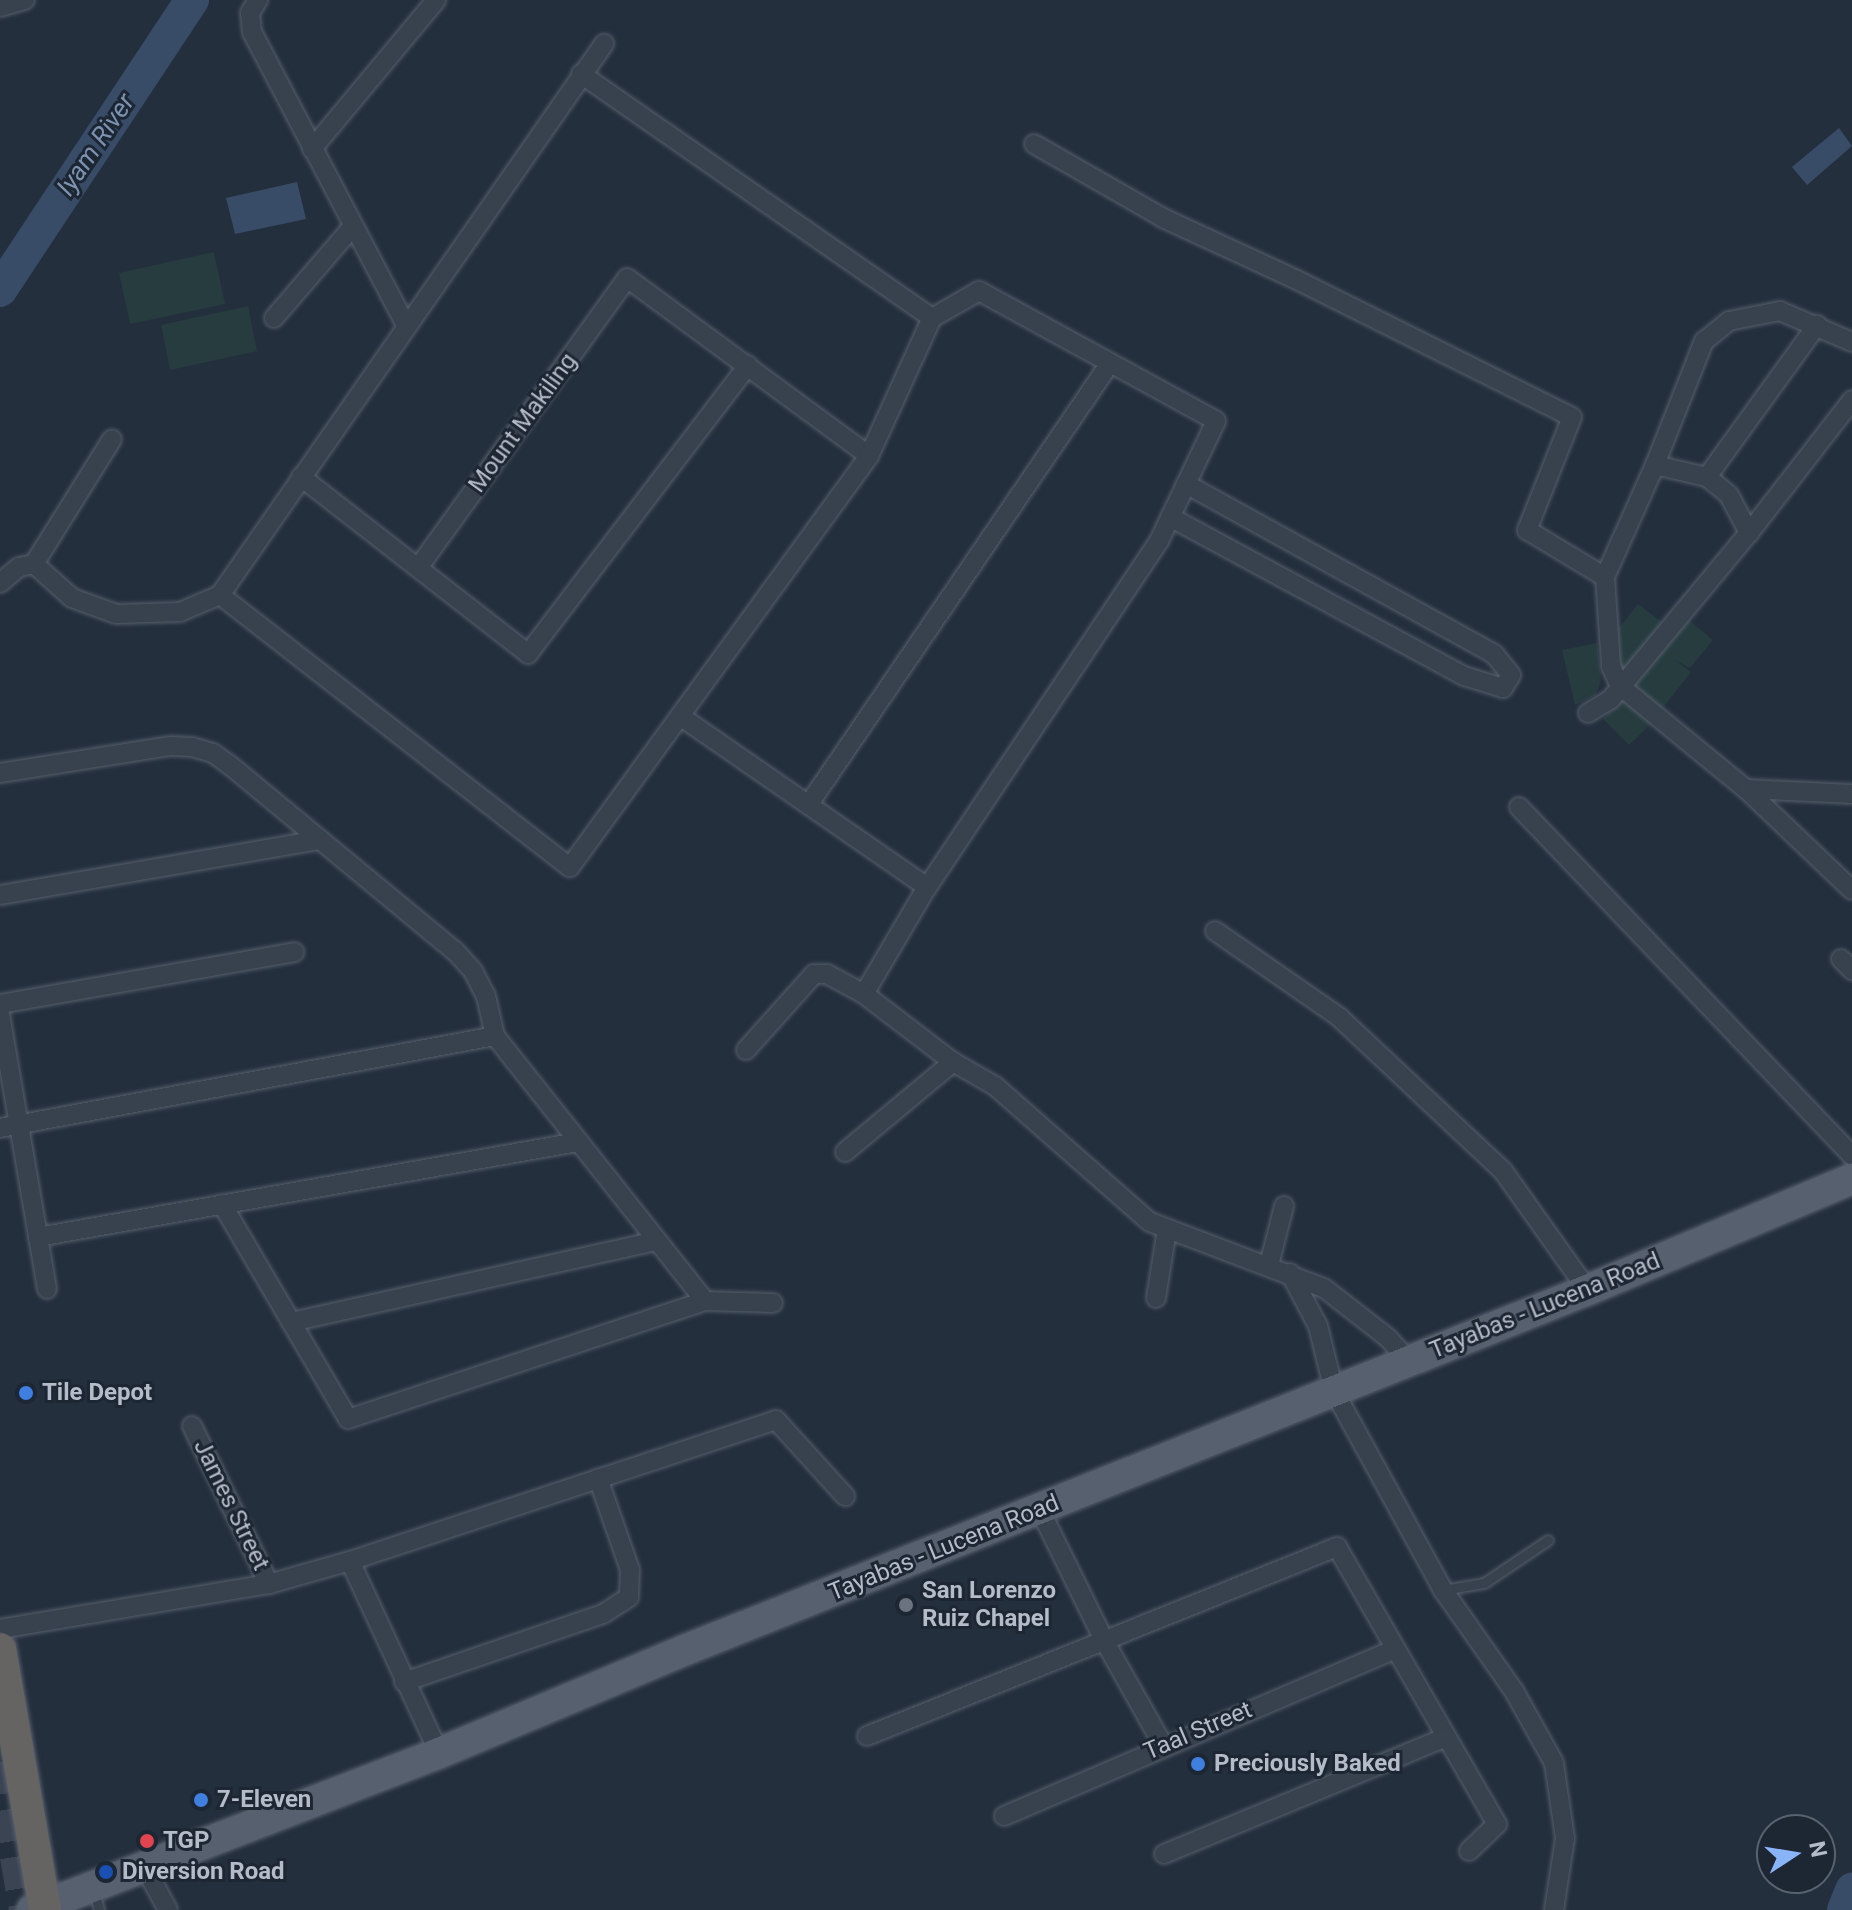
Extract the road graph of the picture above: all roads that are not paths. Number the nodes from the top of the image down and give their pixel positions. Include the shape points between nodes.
1 (25, 0) edge
2 (258, 0) edge
3 (436, 0) edge
4 (0, 7) edge
5 (604, 44) dead end
6 (581, 74) junction
7 (1034, 144) dead end
8 (312, 149) junction
9 (353, 226) junction
10 (274, 318) dead end
11 (932, 318) junction
12 (406, 325) junction
13 (1817, 325) junction
14 (1852, 342) edge
15 (1110, 363) junction
16 (748, 365) junction
17 (1852, 400) edge
18 (112, 439) dead end
19 (869, 456) junction
20 (1655, 465) junction
21 (301, 477) junction
22 (1707, 477) junction
23 (1186, 484) junction
24 (1170, 517) junction
25 (1749, 533) junction
26 (0, 562) edge
27 (26, 566) junction
28 (418, 568) junction
29 (1605, 577) junction
30 (0, 583) edge
31 (220, 595) junction
32 (1620, 686) junction
33 (1588, 713) dead end
34 (680, 716) junction
35 (0, 773) edge
36 (1746, 789) junction
37 (1852, 794) edge
38 (809, 804) junction
39 (1519, 807) dead end
40 (319, 840) junction
41 (927, 887) junction
42 (1852, 890) edge
43 (0, 895) edge
44 (1215, 931) dead end
45 (294, 952) dead end
46 (864, 994) junction
47 (0, 1004) edge
48 (0, 1014) edge
49 (495, 1036) junction
50 (746, 1050) dead end
51 (953, 1062) junction
52 (9, 1126) edge
53 (578, 1142) junction
54 (845, 1152) dead end
55 (1852, 1155) edge
56 (1852, 1179) edge
57 (222, 1204) junction
58 (1284, 1206) dead end
59 (1167, 1229) junction
60 (38, 1237) junction
61 (655, 1241) junction
62 (1269, 1265) junction
63 (1290, 1273) junction
64 (47, 1289) dead end
65 (1585, 1291) junction
66 (1156, 1298) dead end
67 (705, 1301) junction
68 (773, 1303) dead end
69 (291, 1322) junction
70 (1409, 1361) junction
71 (1334, 1391) junction
72 (192, 1426) dead end
73 (598, 1478) junction
74 (845, 1496) dead end
75 (1040, 1510) junction
76 (1548, 1540) dead end
77 (350, 1561) junction
78 (269, 1584) junction
79 (1443, 1590) junction
80 (0, 1629) edge
81 (1105, 1642) junction
82 (0, 1649) edge
83 (1394, 1650) junction
84 (404, 1682) junction
85 (867, 1736) dead end
86 (1446, 1737) junction
87 (1163, 1745) junction
88 (439, 1753) junction
89 (1004, 1816) dead end
90 (1469, 1851) dead end
91 (1164, 1854) dead end
92 (144, 1866) junction
93 (96, 1899) edge
94 (41, 1908) edge
95 (168, 1910) edge
96 (1554, 1910) edge

1 - 4 street
2 - 8 street via 250,13 252,32
3 - 8 street
5 - 6 street
6 - 11 street
6 - 12 street
7 - 29 street via 1163,218 1572,417 1527,530
8 - 9 street
9 - 10 street
9 - 12 street
11 - 15 street via 979,291
11 - 19 street
12 - 21 street
13 - 14 street
13 - 20 street via 1780,311 1729,321 1704,341
13 - 22 street
15 - 23 street via 1216,421
15 - 38 street
16 - 19 street
16 - 28 street via 528,654
16 - 28 street, Mount Makiling via 627,278
17 - 25 street
18 - 27 street
19 - 34 street
20 - 22 street
20 - 29 street
21 - 28 street
21 - 31 street
22 - 25 street via 1729,495
23 - 24 street
23 - 24 street via 1494,654 1511,675 1503,688 1464,676
24 - 41 street
25 - 32 street
26 - 27 street
27 - 30 street
27 - 31 street via 72,598 116,614 180,612
29 - 32 street via 1611,666
31 - 34 street via 570,867
32 - 33 street via 1611,699
32 - 36 street
34 - 38 street
35 - 40 street via 192,747 231,766
36 - 37 street
36 - 42 street
38 - 41 street
39 - 55 street
40 - 43 street
40 - 49 street via 464,961 486,996
41 - 46 street
44 - 65 street via 1339,1017 1503,1171
45 - 47 street
46 - 50 street via 827,974 814,974
46 - 51 street
48 - 52 street
49 - 52 street
49 - 53 street
51 - 54 street
51 - 59 street via 995,1086 1100,1182 1150,1222
52 - 60 street
53 - 57 street
53 - 61 street
56 - 65 main road, Tayabas - Lucena Road
57 - 60 street
57 - 69 street
58 - 62 street
59 - 62 street
59 - 66 street
60 - 64 street
61 - 67 street
61 - 69 street
62 - 63 street
63 - 70 street via 1324,1288
63 - 71 street via 1318,1326
65 - 70 main road, Tayabas - Lucena Road
67 - 68 street
67 - 69 street via 348,1419
70 - 71 main road, Tayabas - Lucena Road
71 - 75 main road, Tayabas - Lucena Road
71 - 79 street
72 - 78 street, James Street
73 - 74 street via 776,1420
73 - 77 street
73 - 84 street via 630,1570 629,1597 603,1614
75 - 81 street
75 - 88 main road, Tayabas - Lucena Road
76 - 79 lane via 1484,1583
77 - 78 street
77 - 84 street
78 - 80 street
79 - 96 street via 1514,1691 1554,1763 1565,1838
81 - 83 street via 1337,1547
81 - 85 street
81 - 87 street
82 - 94 highway
83 - 86 street
83 - 87 street, Taal Street
84 - 88 street
86 - 90 street via 1497,1824
86 - 91 street
87 - 89 street, Taal Street
88 - 92 main road, Tayabas - Lucena Road
92 - 93 main road, Tayabas - Lucena Road
92 - 95 street
93 - 94 main road, Tayabas - Lucena Road

